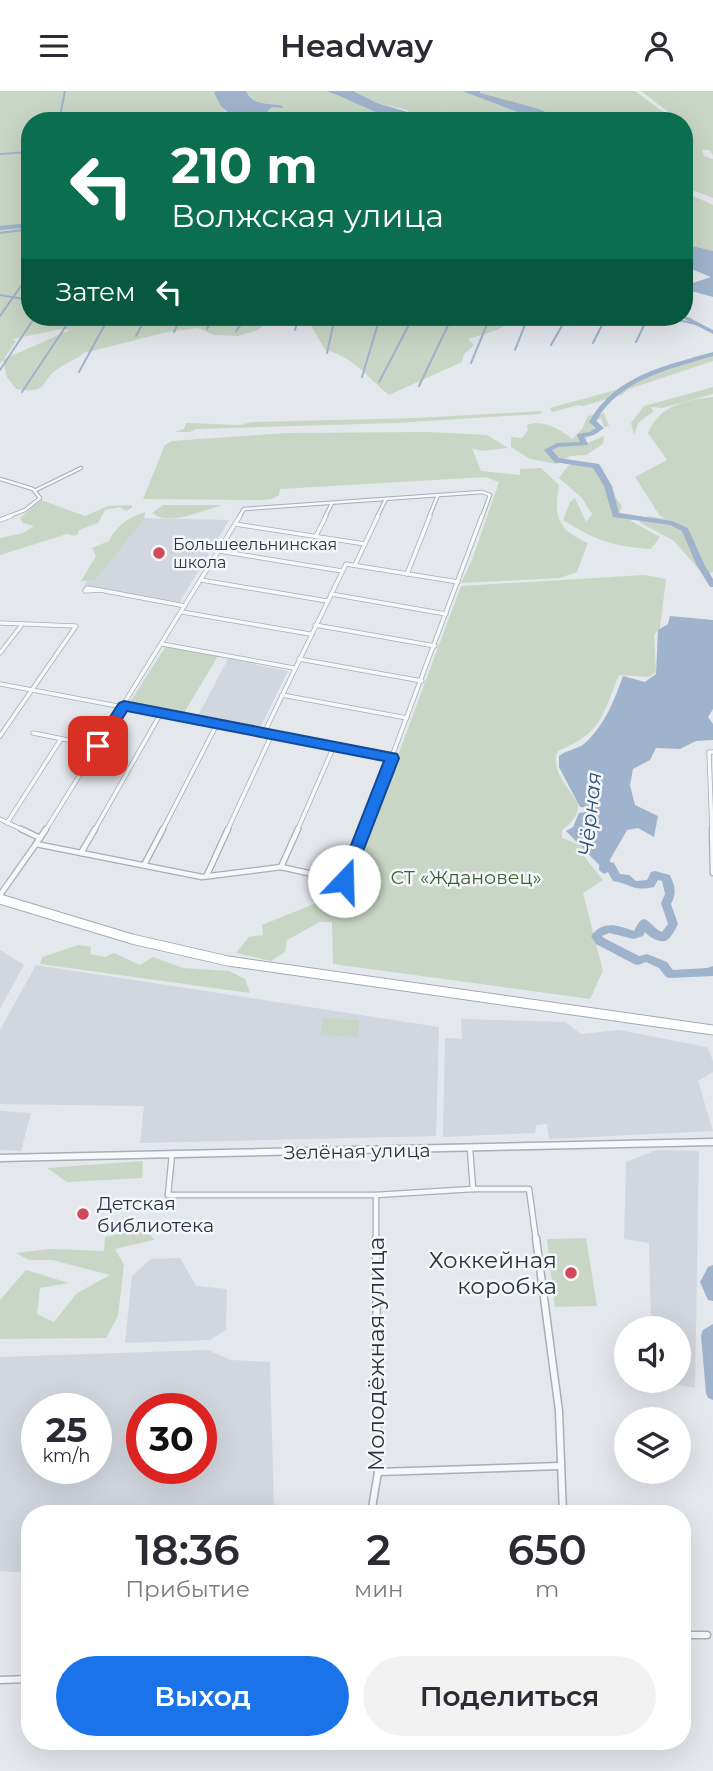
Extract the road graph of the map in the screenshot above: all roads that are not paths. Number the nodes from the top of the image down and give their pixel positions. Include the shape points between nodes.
1 (81, 468) dead end
2 (0, 479) edge
3 (36, 491) junction
4 (438, 495) junction
5 (386, 499) junction
6 (333, 502) junction
7 (0, 520) edge
8 (235, 524) junction
9 (316, 536) junction
10 (365, 544) junction
11 (219, 551) junction
12 (355, 565) junction
13 (342, 571) junction
14 (407, 574) junction
15 (201, 580) junction
16 (458, 582) junction
17 (100, 590) dead end
18 (331, 594) junction
19 (327, 601) junction
20 (186, 606) junction
21 (182, 612) junction
22 (446, 614) junction
23 (0, 623) edge
24 (21, 625) junction
25 (315, 625) junction
26 (310, 634) junction
27 (162, 644) junction
28 (435, 646) junction
29 (0, 653) edge
30 (299, 659) junction
31 (294, 668) junction
32 (422, 681) junction
33 (0, 684) edge
34 (32, 689) junction
35 (282, 695) junction
36 (123, 707) junction
37 (161, 713) junction
38 (407, 718) junction
39 (217, 724) junction
40 (33, 733) dead end
41 (264, 733) junction
42 (272, 734) junction
43 (0, 736) edge
44 (61, 739) junction
45 (98, 746) junction
46 (334, 746) junction
47 (713, 752) edge
48 (392, 758) junction
49 (0, 819) edge
50 (7, 823) junction
51 (40, 838) junction
52 (36, 844) junction
53 (81, 853) junction
54 (144, 865) junction
55 (281, 867) junction
56 (713, 873) edge
57 (206, 876) junction
58 (0, 897) edge
59 (710, 1030) edge
60 (713, 1142) edge
61 (470, 1149) junction
62 (172, 1154) junction
63 (0, 1158) edge
64 (473, 1189) junction
65 (376, 1195) junction
66 (561, 1466) junction
67 (378, 1472) junction
68 (373, 1505) edge
69 (563, 1505) edge
70 (691, 1635) edge
71 (707, 1635) dead end
72 (21, 1679) edge
73 (0, 1680) edge

1 - 3 street
2 - 3 street
3 - 7 street via 40,498 36,503
4 - 5 street
4 - 14 street
4 - 16 street via 490,495
5 - 6 street
5 - 10 street
6 - 8 street via 244,509
6 - 9 street
8 - 9 street
8 - 11 street
9 - 10 street
10 - 12 street
11 - 13 street
11 - 15 street
12 - 13 street via 346,563
12 - 14 street
13 - 18 street
14 - 16 street
15 - 19 street
15 - 20 street
16 - 22 street
17 - 20 street
18 - 19 street
18 - 22 street
19 - 25 street
20 - 21 street
21 - 26 street
21 - 27 street
22 - 28 street
23 - 24 street
24 - 29 street
24 - 34 street via 76,626
25 - 26 street
25 - 28 street
26 - 30 street
27 - 31 street
27 - 36 street
28 - 32 street
30 - 31 street
30 - 32 street
31 - 35 street
32 - 38 street
33 - 34 street
34 - 36 street
34 - 43 street
35 - 38 street
35 - 41 street
36 - 37 street
36 - 45 street
37 - 39 street
37 - 53 street
38 - 48 street
39 - 41 street
39 - 54 street
40 - 44 street
41 - 42 street
42 - 46 street
42 - 57 street
44 - 45 street
44 - 50 street
45 - 51 street
46 - 48 street
46 - 55 street
47 - 56 street via 709,752
48 - 55 street via 344,881
49 - 50 street
50 - 51 street
51 - 52 street
52 - 53 street
52 - 58 street
53 - 54 street
54 - 57 street
55 - 57 street
58 - 59 main road via 132,939 228,961
60 - 61 street, Зелёная улица
61 - 62 street, Зелёная улица
61 - 64 street
62 - 63 street, Зелёная улица
62 - 65 street via 168,1195
64 - 65 street
64 - 66 street via 530,1189 559,1411
65 - 67 street, Молодёжная улица
66 - 67 street
66 - 69 street
67 - 68 street, Молодёжная улица
70 - 71 street
72 - 73 street

